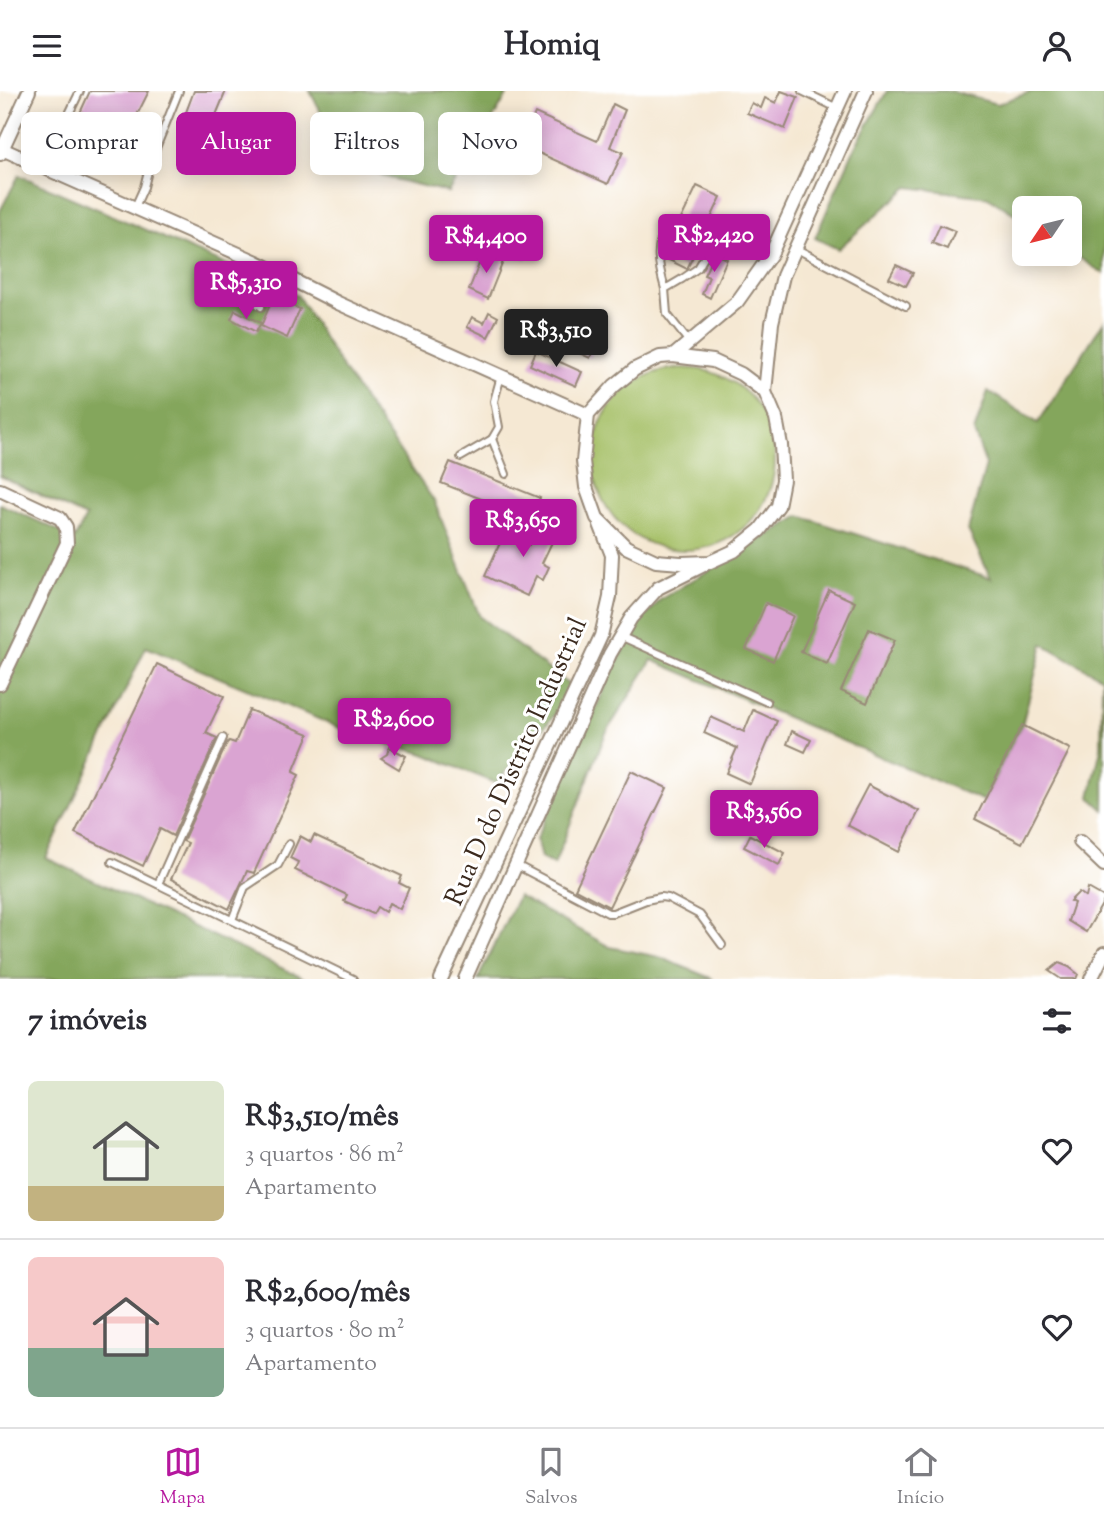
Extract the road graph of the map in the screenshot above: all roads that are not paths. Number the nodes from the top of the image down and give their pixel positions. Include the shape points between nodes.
1 (29, 91) edge
2 (79, 91) edge
3 (179, 91) edge
4 (802, 91) edge
5 (845, 92) edge
6 (864, 95) edge
7 (838, 108) junction
8 (70, 112) edge
9 (162, 133) edge
10 (1, 151) edge
11 (147, 175) edge
12 (135, 207) junction
13 (668, 223) dead end
14 (717, 236) dead end
15 (795, 248) junction
16 (257, 263) junction
17 (665, 289) junction
18 (906, 306) dead end
19 (261, 307) dead end
20 (689, 342) junction
21 (673, 356) junction
22 (501, 376) junction
23 (765, 392) junction
24 (588, 415) junction
25 (492, 439) junction
26 (461, 457) dead end
27 (506, 474) dead end
28 (0, 490) edge
29 (597, 518) junction
30 (710, 562) junction
31 (620, 636) junction
32 (0, 684) edge
33 (767, 702) dead end
34 (223, 738) dead end
35 (1080, 842) dead end
36 (289, 844) dead end
37 (112, 862) dead end
38 (516, 865) junction
39 (1104, 865) edge
40 (158, 884) junction
41 (232, 920) junction
42 (722, 945) dead end
43 (1104, 953) edge
44 (470, 977) edge
45 (353, 979) edge
46 (441, 979) edge
47 (1091, 979) edge

1 - 10 street
2 - 8 lane
3 - 9 lane
4 - 7 lane
5 - 6 street
5 - 7 street
6 - 15 street
7 - 20 street via 771,254 737,302
10 - 12 street
11 - 12 lane
12 - 16 street
13 - 17 lane via 660,235 658,264
14 - 17 lane via 698,268
15 - 18 lane
15 - 23 street via 772,323
16 - 19 lane via 250,293
16 - 22 street
17 - 20 lane via 667,314
20 - 21 street
21 - 23 street via 713,361
21 - 24 street via 635,369
22 - 24 street
22 - 25 lane via 494,401 499,427
23 - 30 street via 781,445 783,480 778,506 760,530 734,551
24 - 29 street via 583,461
25 - 26 lane
25 - 27 lane
28 - 32 street via 60,518 67,543
29 - 30 street via 626,547 656,561
29 - 46 street, Rua D do Distrito Industrial via 612,555 610,597 601,636
30 - 31 street, Rua D do Distrito Industrial via 659,588
31 - 33 lane
31 - 38 street, Rua D do Distrito Industrial
34 - 40 lane
35 - 39 street
36 - 41 lane via 278,865 245,887
37 - 40 lane
38 - 42 lane via 608,913 668,898 700,915
38 - 44 street, Rua D do Distrito Industrial
40 - 41 lane
41 - 45 lane
43 - 47 street

